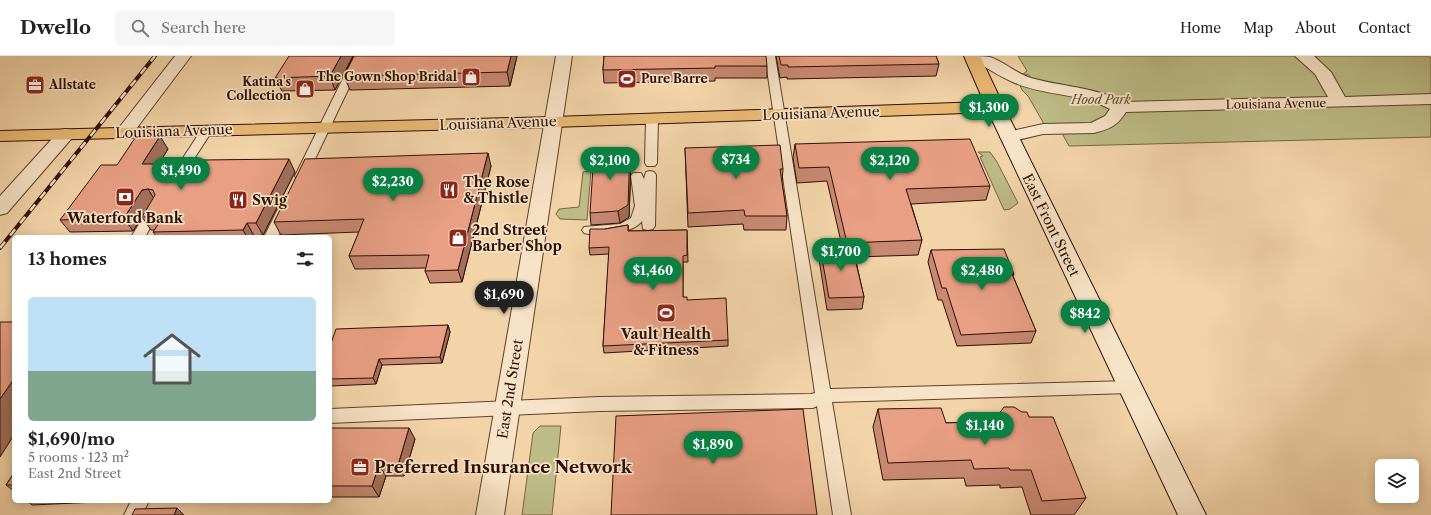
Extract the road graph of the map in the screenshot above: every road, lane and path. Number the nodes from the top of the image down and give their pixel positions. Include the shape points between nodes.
1 (183, 56) edge
2 (359, 56) edge
3 (564, 56) edge
4 (770, 56) edge
5 (972, 56) edge
6 (977, 56) edge
7 (1303, 56) edge
8 (1431, 99) edge
9 (1339, 102) junction
10 (995, 107) junction
11 (1120, 107) junction
12 (780, 114) junction
13 (652, 118) junction
14 (553, 122) junction
15 (325, 128) junction
16 (206, 131) junction
17 (124, 133) junction
18 (66, 134) junction
19 (0, 136) edge
20 (1009, 137) junction
21 (637, 176) dead end
22 (297, 184) edge
23 (170, 186) edge
24 (290, 197) edge
25 (156, 207) edge
26 (0, 208) edge
27 (648, 226) dead end
28 (589, 230) edge
29 (139, 235) edge
30 (272, 235) edge
31 (1130, 387) junction
32 (823, 396) junction
33 (506, 408) junction
34 (332, 416) edge
35 (139, 503) edge
36 (133, 515) edge
37 (490, 515) edge
38 (842, 515) edge
39 (1192, 515) edge

1 - 17 street
2 - 15 lane
3 - 14 street, East 2nd Street
4 - 12 lane
5 - 10 main road
6 - 11 street, Louisiana Avenue via 1021,80 1089,94
7 - 9 street via 1324,73
8 - 9 street, Louisiana Avenue
9 - 11 street, Louisiana Avenue
10 - 12 main road, Louisiana Avenue
10 - 20 street, East Front Street
11 - 20 street via 1112,120 1094,128 1043,129
12 - 13 main road, Louisiana Avenue
12 - 32 lane
13 - 14 main road, Louisiana Avenue
13 - 27 lane
14 - 15 main road, Louisiana Avenue
14 - 33 street, East 2nd Street
15 - 16 main road, Louisiana Avenue
15 - 22 lane
16 - 17 main road, Louisiana Avenue
16 - 23 lane
17 - 18 main road, Louisiana Avenue
18 - 19 main road, Louisiana Avenue
18 - 26 street
20 - 31 street, East Front Street
21 - 28 lane via 641,206 637,220 627,227
24 - 30 lane
25 - 29 lane
31 - 32 lane
31 - 39 street, East Front Street
32 - 33 lane via 813,401
32 - 38 lane
33 - 34 lane
33 - 37 street, East 2nd Street
35 - 36 lane

